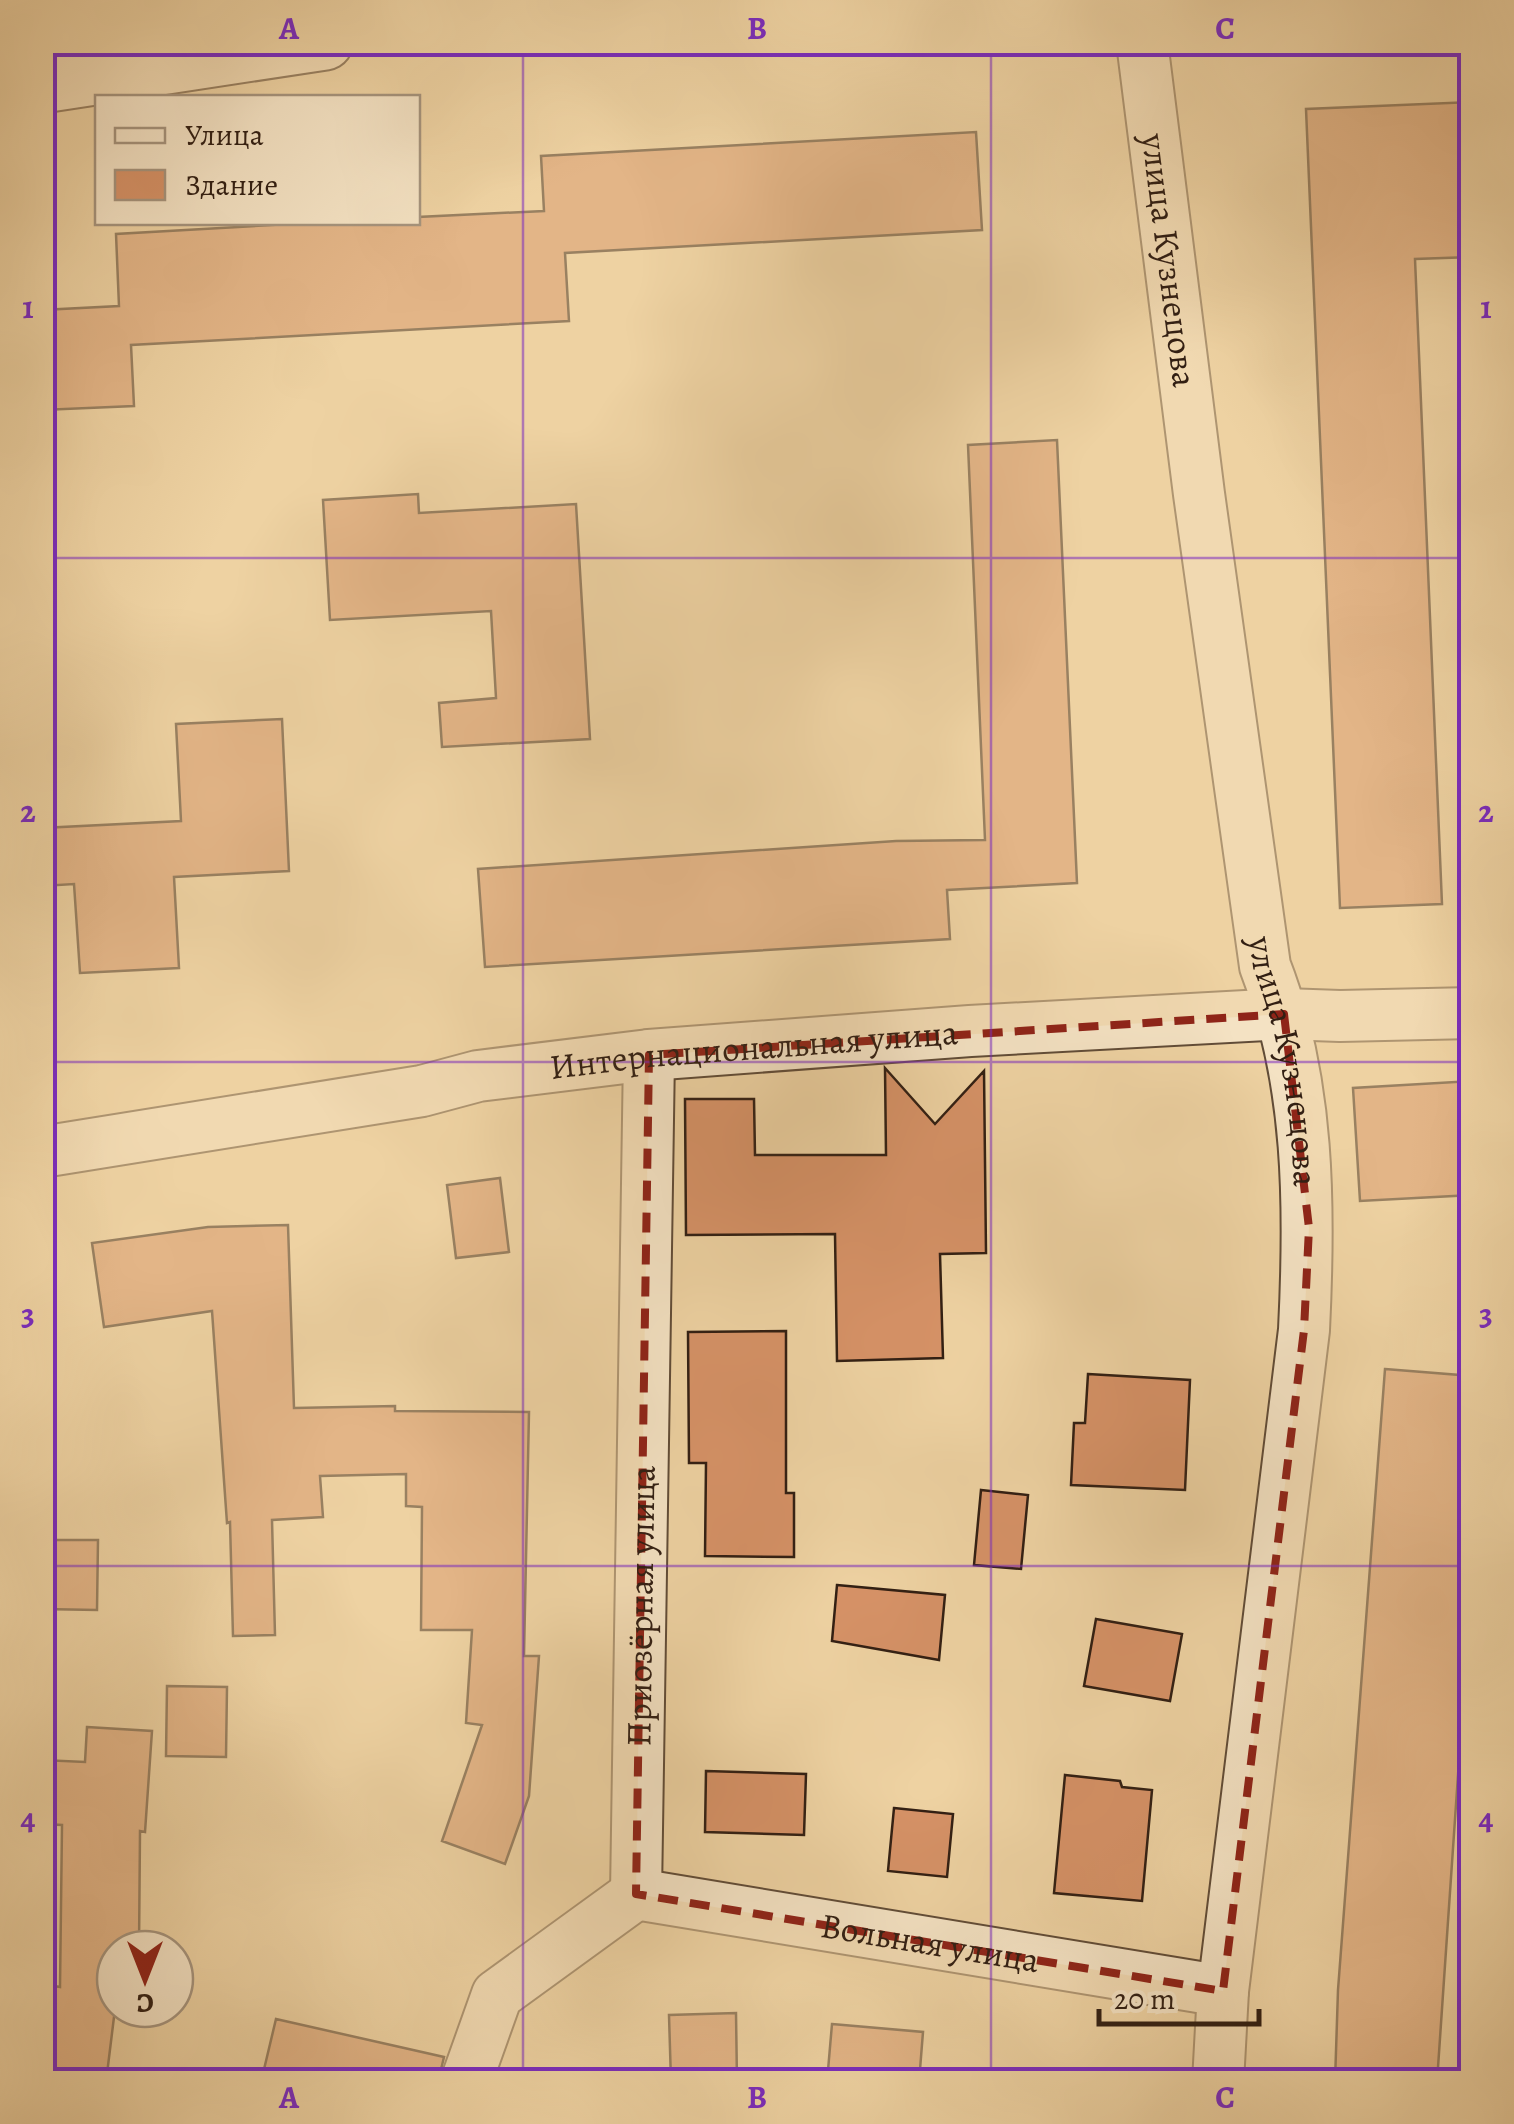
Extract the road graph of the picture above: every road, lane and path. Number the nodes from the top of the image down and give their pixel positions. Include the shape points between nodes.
1 (325, 42) edge
2 (1142, 42) edge
3 (42, 85) edge
4 (1472, 1013) edge
5 (1284, 1014) junction
6 (649, 1055) junction
7 (42, 1152) edge
8 (636, 1894) junction
9 (1224, 1991) junction
10 (466, 2082) edge
11 (1218, 2082) edge

1 - 3 street
2 - 5 street, улица Кузнецова via 1264,966
4 - 5 street, Интернациональная улица
5 - 6 street, Интернациональная улица
5 - 9 street, улица Кузнецова via 1309,1228 1304,1330
6 - 7 street, Интернациональная улица via 478,1076 422,1091
6 - 8 street, Приозёрная улица
8 - 9 street, Вольная улица
8 - 10 street via 497,1995
9 - 11 street, улица Кузнецова

